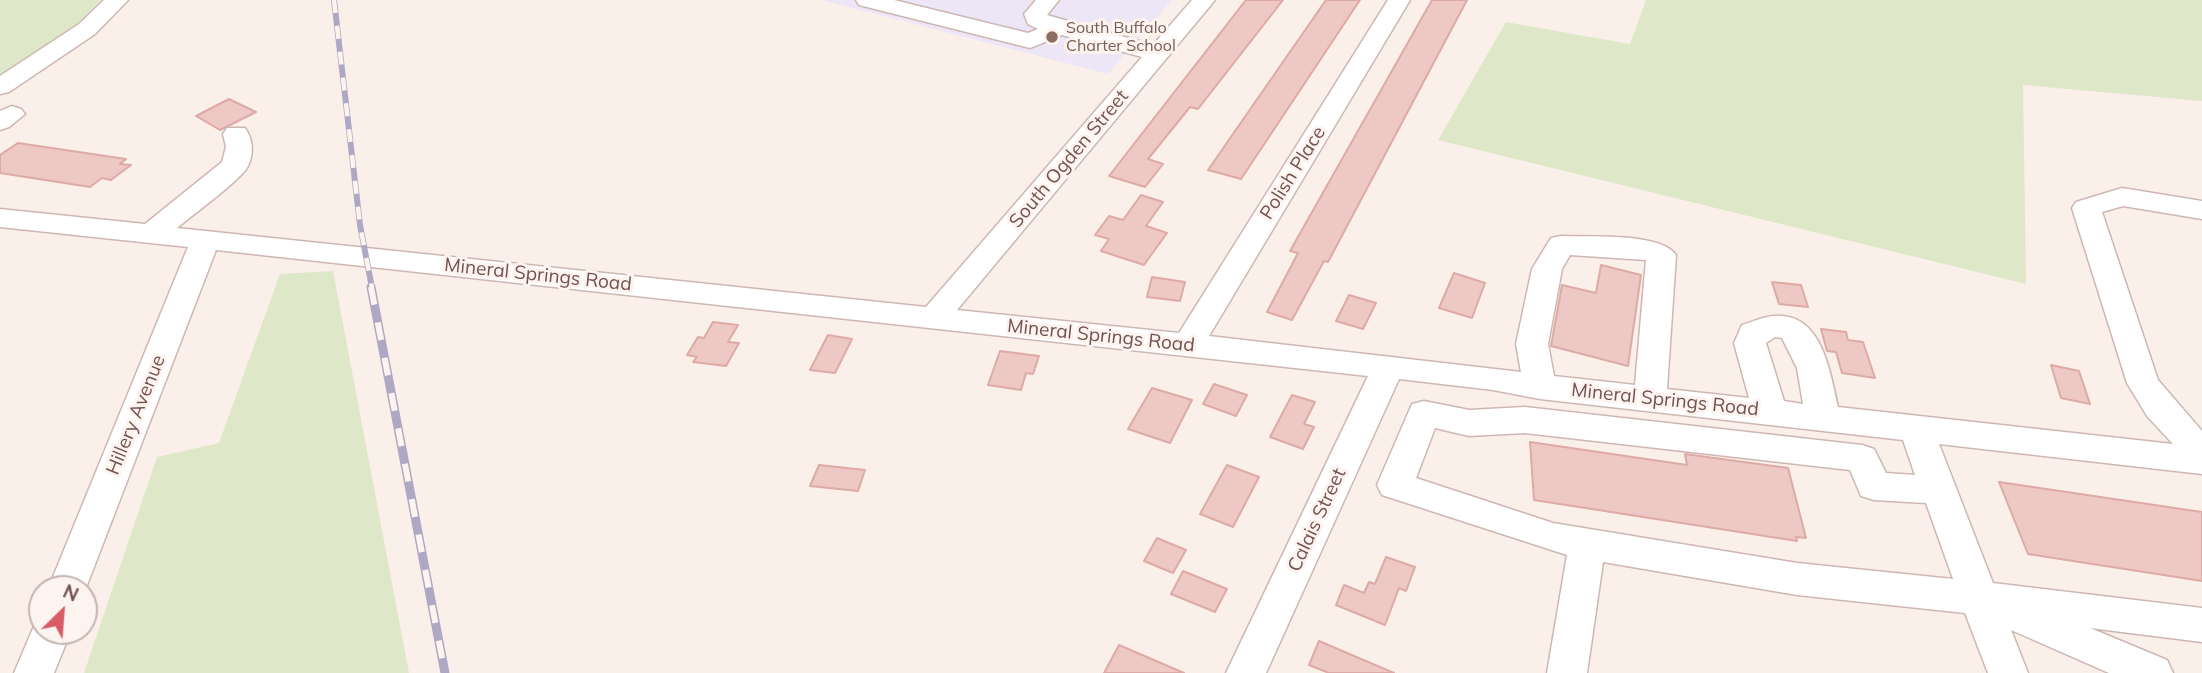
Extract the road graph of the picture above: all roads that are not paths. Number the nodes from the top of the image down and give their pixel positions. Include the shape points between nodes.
1 (117, 0) edge
2 (867, 0) edge
3 (1048, 0) edge
4 (1204, 0) edge
5 (1399, 0) edge
6 (1057, 29) junction
7 (1158, 54) junction
8 (0, 87) edge
9 (236, 134) dead end
10 (2202, 210) edge
11 (0, 218) edge
12 (150, 235) junction
13 (205, 240) junction
14 (934, 317) junction
15 (1188, 345) junction
16 (1388, 367) junction
17 (1540, 387) junction
18 (1650, 399) junction
19 (1770, 412) junction
20 (1823, 418) junction
21 (1916, 429) junction
22 (2202, 453) edge
23 (2202, 461) edge
24 (1939, 490) junction
25 (1587, 544) junction
26 (73, 575) edge
27 (1979, 598) junction
28 (2202, 625) edge
29 (45, 645) edge
30 (34, 673) edge
31 (1245, 673) edge
32 (1567, 673) edge
33 (2008, 673) edge
34 (2153, 673) edge

1 - 8 street via 86,29
2 - 6 street via 1030,41
3 - 6 street via 1034,14
4 - 7 street, South Ogden Street
5 - 15 street, Polish Place
6 - 7 street
7 - 14 street, South Ogden Street
9 - 12 street via 235,165
10 - 22 street via 2122,197 2086,208 2143,383
11 - 12 street, Mineral Springs Road
12 - 13 street, Mineral Springs Road
13 - 14 street, Mineral Springs Road
13 - 26 street, Hillery Avenue
14 - 15 street, Mineral Springs Road
15 - 16 street, Mineral Springs Road
16 - 17 street, Mineral Springs Road
16 - 31 street, Calais Street
17 - 18 street, Mineral Springs Road
17 - 18 street via 1532,344 1547,269 1561,245 1646,249 1661,255
18 - 19 street, Mineral Springs Road
19 - 20 street, Mineral Springs Road
19 - 20 street via 1750,343 1753,333 1774,326 1792,329 1804,342
20 - 21 street, Mineral Springs Road
21 - 23 street, Mineral Springs Road
21 - 24 street
24 - 25 street via 1874,486 1861,458 1525,420 1469,424 1424,413 1395,485 1553,538
24 - 27 street
25 - 27 street via 1797,579
25 - 32 street
27 - 28 street
27 - 33 street
27 - 34 street
29 - 30 street

